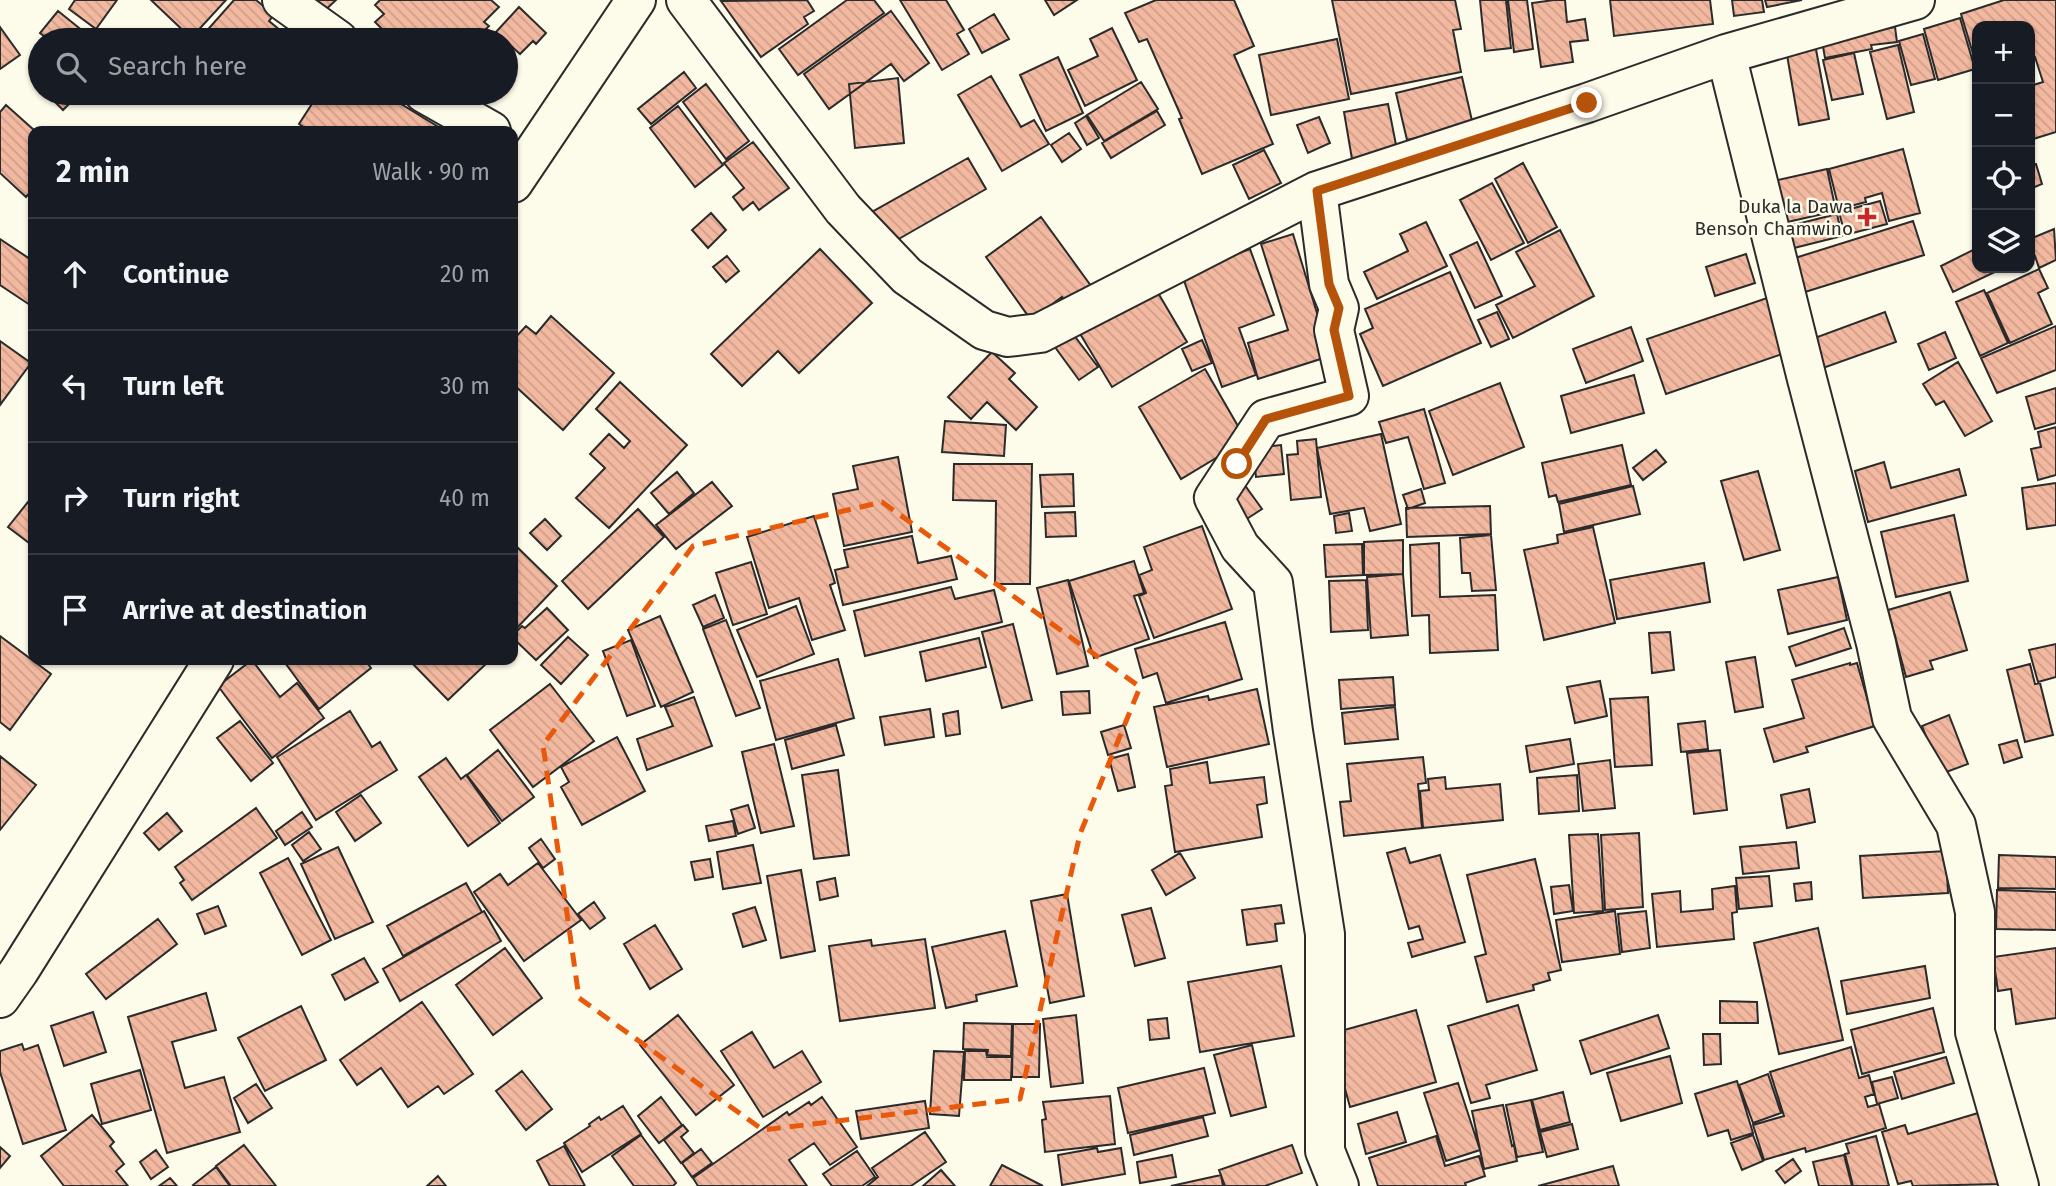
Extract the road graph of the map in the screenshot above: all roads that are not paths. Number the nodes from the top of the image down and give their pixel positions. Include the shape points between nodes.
1 (282, 0) edge
2 (636, 0) edge
3 (686, 0) edge
4 (1915, 0) edge
5 (321, 28) edge
6 (1726, 54) junction
7 (445, 105) edge
8 (482, 126) edge
9 (519, 160) edge
10 (1317, 191) junction
11 (211, 665) edge
12 (0, 998) edge
13 (1339, 1186) edge
14 (2019, 1186) edge

1 - 5 street
2 - 9 street
3 - 10 street via 843,209 907,275 984,330 1008,337 1040,333
4 - 6 street
6 - 10 street
6 - 14 street via 1892,718 1956,825 1975,912 1975,1032
7 - 8 street
10 - 13 street via 1329,284 1339,308 1334,330 1349,396 1266,419 1214,498 1240,547 1273,583 1325,934 1325,1151
11 - 12 street

